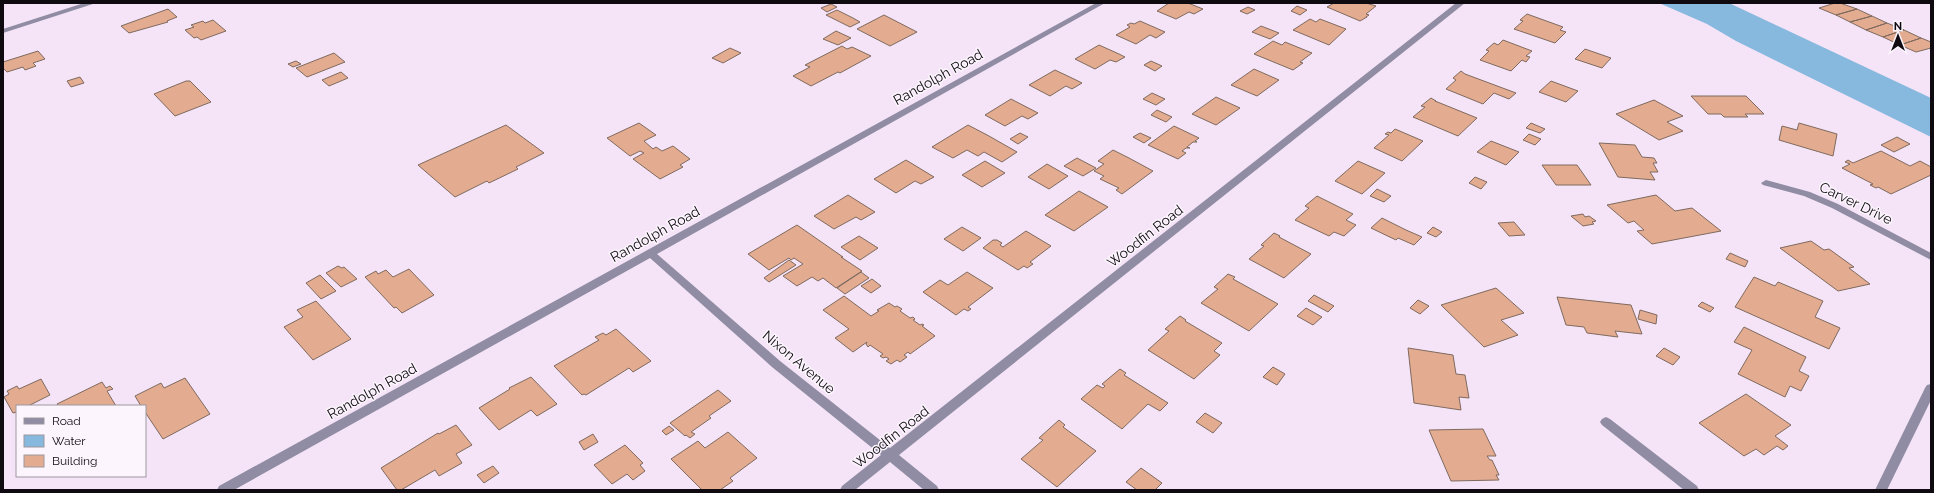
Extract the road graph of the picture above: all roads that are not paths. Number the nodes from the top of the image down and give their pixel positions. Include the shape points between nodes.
1 (92, 3) edge
2 (1101, 3) edge
3 (1461, 3) edge
4 (3, 31) edge
5 (1766, 183) dead end
6 (650, 253) junction
7 (1931, 257) edge
8 (1931, 388) edge
9 (1606, 422) dead end
10 (890, 455) junction
11 (223, 490) edge
12 (846, 490) edge
13 (933, 490) edge
14 (1693, 490) edge
15 (1881, 490) edge

1 - 4 street
2 - 6 street, Randolph Road
3 - 10 street, Woodfin Road
5 - 7 street, Carver Drive via 1807,194 1835,206
6 - 10 street, Nixon Avenue via 776,364
6 - 11 street, Randolph Road
8 - 15 street
9 - 14 street
10 - 12 street, Woodfin Road
10 - 13 street, Nixon Avenue

